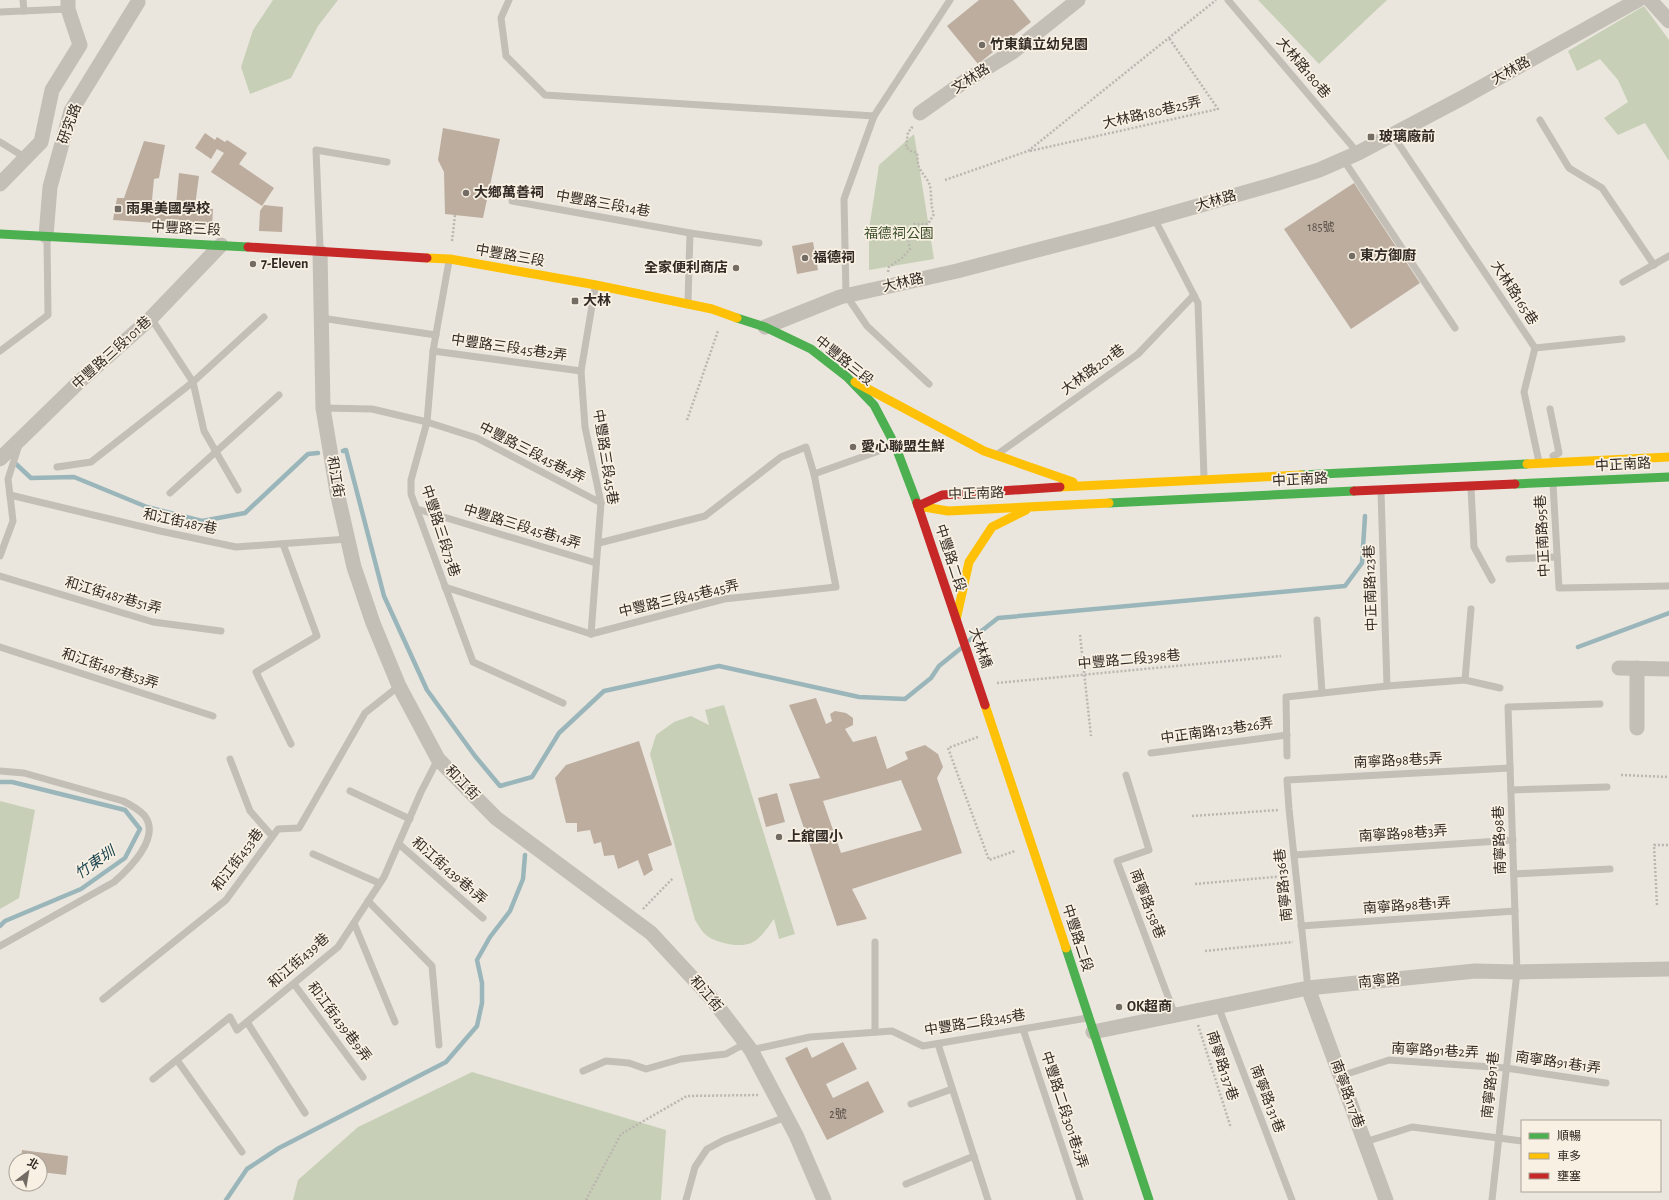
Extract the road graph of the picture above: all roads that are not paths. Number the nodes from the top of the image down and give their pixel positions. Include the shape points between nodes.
1 (23, 0) edge
2 (509, 0) edge
3 (950, 0) edge
4 (1078, 0) edge
5 (1228, 0) edge
6 (1638, 0) edge
7 (1650, 0) edge
8 (138, 2) dead end
9 (68, 4) edge
10 (24, 11) junction
11 (0, 12) edge
12 (1669, 21) edge
13 (920, 113) road end
14 (874, 116) junction
15 (1540, 120) dead end
16 (1392, 134) junction
17 (0, 142) edge
18 (1358, 153) junction
19 (26, 158) junction
20 (1343, 159) junction
21 (387, 162) dead end
22 (0, 184) edge
23 (512, 201) dead end
24 (1154, 218) junction
25 (690, 233) junction
26 (0, 234) edge
27 (46, 236) junction
28 (759, 243) dead end
29 (221, 245) junction
30 (320, 252) junction
31 (1669, 256) edge
32 (450, 259) junction
33 (1654, 265) junction
34 (1623, 282) dead end
35 (596, 285) junction
36 (846, 295) junction
37 (1194, 295) junction
38 (688, 304) junction
39 (264, 317) dead end
40 (150, 318) junction
41 (321, 318) junction
42 (765, 327) junction
43 (1455, 328) dead end
44 (436, 335) junction
45 (1622, 338) dead end
46 (1535, 348) junction
47 (0, 351) edge
48 (433, 351) junction
49 (581, 371) junction
50 (847, 377) junction
51 (193, 382) junction
52 (929, 384) dead end
53 (279, 395) dead end
54 (323, 408) junction
55 (1550, 409) dead end
56 (427, 422) junction
57 (20, 440) junction
58 (895, 445) junction
59 (216, 452) junction
60 (996, 455) junction
61 (1669, 457) edge
62 (0, 459) edge
63 (57, 467) dead end
64 (1541, 467) junction
65 (814, 474) junction
66 (1669, 477) edge
67 (1204, 479) junction
68 (1550, 479) junction
69 (1081, 485) junction
70 (1471, 486) junction
71 (238, 490) dead end
72 (1381, 490) junction
73 (170, 493) dead end
74 (10, 495) junction
75 (601, 503) junction
76 (918, 506) junction
77 (1034, 506) junction
78 (417, 509) junction
79 (348, 539) junction
80 (598, 543) junction
81 (283, 544) junction
82 (0, 556) edge
83 (1557, 557) junction
84 (1509, 560) dead end
85 (596, 563) junction
86 (0, 576) edge
87 (1492, 580) dead end
88 (1669, 586) edge
89 (445, 588) junction
90 (1472, 609) dead end
91 (956, 620) junction
92 (1317, 620) dead end
93 (221, 630) dead end
94 (591, 634) junction
95 (0, 647) edge
96 (1619, 668) dead end
97 (1637, 668) junction
98 (1669, 669) edge
99 (1465, 680) junction
100 (978, 684) joint
101 (398, 686) junction
102 (1387, 686) junction
103 (1500, 688) dead end
104 (1322, 693) junction
105 (563, 703) dead end
106 (1600, 704) dead end
107 (212, 716) dead end
108 (1637, 728) dead end
109 (1287, 735) junction
110 (291, 744) dead end
111 (1151, 753) dead end
112 (1287, 756) dead end
113 (438, 758) junction
114 (230, 759) dead end
115 (1510, 768) junction
116 (0, 771) edge
117 (1126, 775) dead end
118 (1287, 780) joint
119 (1607, 787) dead end
120 (1511, 790) junction
121 (350, 791) dead end
122 (410, 819) junction
123 (272, 836) junction
124 (1513, 840) junction
125 (399, 844) junction
126 (313, 854) dead end
127 (1294, 855) junction
128 (1610, 869) dead end
129 (1514, 874) junction
130 (379, 884) junction
131 (368, 901) junction
132 (1516, 911) junction
133 (483, 918) dead end
134 (354, 923) junction
135 (1301, 926) junction
136 (875, 942) dead end
137 (0, 946) edge
138 (1669, 969) edge
139 (1517, 972) junction
140 (294, 984) junction
141 (1308, 988) junction
142 (103, 999) dead end
143 (1218, 1006) junction
144 (1175, 1015) junction
145 (1088, 1018) junction
146 (247, 1022) junction
147 (395, 1022) dead end
148 (1023, 1029) junction
149 (875, 1032) junction
150 (1093, 1032) junction
151 (938, 1044) junction
152 (439, 1045) dead end
153 (748, 1047) junction
154 (177, 1060) junction
155 (1506, 1068) junction
156 (583, 1071) dead end
157 (1341, 1076) junction
158 (363, 1077) dead end
159 (153, 1079) dead end
160 (1606, 1083) dead end
161 (952, 1089) junction
162 (910, 1104) dead end
163 (305, 1112) dead end
164 (786, 1117) junction
165 (1499, 1138) junction
166 (1521, 1141) edge
167 (1365, 1142) junction
168 (242, 1152) dead end
169 (974, 1156) junction
170 (906, 1184) dead end
171 (686, 1200) edge
172 (824, 1200) edge
173 (988, 1200) edge
174 (1080, 1200) edge
175 (1149, 1200) edge
176 (1292, 1200) edge
177 (1386, 1200) edge
178 (1492, 1200) edge

1 - 10 lane
2 - 14 lane via 501,18 506,56 545,95
3 - 14 lane
4 - 13 street, 文林路 via 1014,51
5 - 18 lane, 大林路180巷
6 - 16 street, 大林路
7 - 12 street
8 - 27 street, 研究路 via 71,111 50,187
9 - 10 lane
9 - 19 street, 研究路 via 80,45 52,90 41,142
10 - 11 lane
14 - 36 lane via 844,199
15 - 33 lane via 1570,168 1602,188
16 - 18 street, 大林路
16 - 46 lane, 大林路165巷
17 - 19 lane
18 - 20 street, 大林路
19 - 22 street, 研究路
20 - 24 street, 大林路 via 1278,184
20 - 43 lane
21 - 30 lane via 316,150
23 - 25 lane, 中豐路三段14巷
24 - 36 street, 大林路 via 957,271
24 - 37 lane
25 - 28 lane, 中豐路三段14巷
25 - 38 lane
26 - 27 street, 中豐路三段
27 - 29 street, 中豐路三段
27 - 47 lane via 48,315
29 - 30 street, 中豐路三段
29 - 40 street, 中豐路三段101巷
30 - 32 street, 中豐路三段
30 - 41 street, 和江街
31 - 33 lane
32 - 35 street, 中豐路三段
32 - 44 lane, 中豐路三段73巷
33 - 34 lane
35 - 38 street, 中豐路三段
35 - 49 lane, 中豐路三段45巷
36 - 42 street, 大林路
36 - 52 lane via 867,326
37 - 60 lane, 大林路201巷 via 1138,354
37 - 67 lane via 1198,303
38 - 42 street, 中豐路三段
39 - 51 lane
40 - 51 lane
40 - 57 street, 中豐路三段101巷
41 - 44 lane
41 - 54 street, 和江街
42 - 50 street, 中豐路三段 via 810,349
44 - 48 lane, 中豐路三段73巷
45 - 46 lane
46 - 64 lane, 大林路165巷 via 1524,392
48 - 49 lane, 中豐路三段45巷2弄
48 - 56 lane, 中豐路三段73巷
49 - 75 lane, 中豐路三段45巷 via 585,427
50 - 58 street, 中豐路三段 via 874,405
50 - 60 street via 984,451
51 - 59 lane via 204,430
51 - 63 lane via 91,462
53 - 59 lane
54 - 56 lane, 中豐路三段45巷4弄 via 372,408
54 - 79 street, 和江街
55 - 64 lane via 1559,453
56 - 75 lane, 中豐路三段45巷4弄 via 477,438
56 - 78 lane, 中豐路三段73巷 via 410,480 411,494
57 - 62 street, 中豐路三段101巷
57 - 74 lane via 8,479
58 - 65 lane
58 - 76 street, 中豐路三段
59 - 71 lane
59 - 73 lane
60 - 69 street
61 - 64 street, 中正南路
64 - 67 street, 中正南路
65 - 80 lane via 806,447 781,457 705,516
65 - 94 lane, 中豐路三段45巷45弄 via 836,587 724,599
66 - 68 street, 中正南路
67 - 69 street, 中正南路
68 - 70 street, 中正南路
68 - 83 lane, 中正南路95巷
69 - 76 street, 中正南路 via 942,495
70 - 72 street, 中正南路
70 - 87 lane via 1474,547
72 - 77 street, 中正南路
72 - 102 lane, 中正南路123巷
74 - 81 lane, 和江街487巷 via 236,547
74 - 82 lane via 13,521
75 - 80 lane, 中豐路三段45巷
76 - 77 street, 中正南路 via 948,511
76 - 91 street, 中豐路二段
77 - 91 street via 992,527 969,562
78 - 85 lane, 中豐路三段45巷14弄
78 - 89 lane, 中豐路三段73巷
79 - 81 lane, 和江街487巷
79 - 101 street, 和江街 via 354,567 373,623
80 - 85 lane, 中豐路三段45巷
81 - 110 lane via 317,636 256,672
83 - 84 lane
83 - 88 lane, 中正南路95巷 via 1559,588
85 - 94 lane, 中豐路三段45巷
86 - 93 lane, 和江街487巷51弄 via 153,622
89 - 94 lane
89 - 105 lane, 中豐路三段73巷 via 473,662
90 - 99 lane
91 - 100 street, 大林橋
92 - 104 lane
95 - 107 lane, 和江街487巷53弄
96 - 97 street
97 - 98 street
97 - 108 street
99 - 102 lane
99 - 103 lane
100 - 145 street, 中豐路二段
101 - 113 street, 和江街
101 - 123 lane, 和江街453巷 via 365,713 299,828 278,829
102 - 104 lane
104 - 109 lane via 1286,698
106 - 115 lane, 南寧路98巷 via 1508,707
109 - 111 lane, 中正南路123巷26弄
109 - 112 lane
113 - 122 lane, 和江街439巷
113 - 153 street, 和江街 via 496,818 651,933 712,999
114 - 123 lane via 250,811
115 - 118 lane, 南寧路98巷5弄
115 - 120 lane, 南寧路98巷
116 - 137 lane via 24,773 124,801 144,816 149,825 148,838 141,855 114,882
117 - 144 lane, 南寧路158巷 via 1149,850 1117,861
118 - 127 lane, 南寧路136巷
119 - 120 lane
120 - 124 lane, 南寧路98巷
121 - 122 lane
122 - 125 lane, 和江街439巷
123 - 142 lane, 和江街453巷 via 226,900
124 - 127 lane, 南寧路98巷3弄
124 - 129 lane, 南寧路98巷
125 - 130 lane, 和江街439巷
125 - 133 lane, 和江街439巷1弄
126 - 130 lane
127 - 135 lane, 南寧路136巷
128 - 129 lane
129 - 132 lane, 南寧路98巷
130 - 131 lane, 和江街439巷
131 - 134 lane, 和江街439巷
131 - 152 lane via 432,966
132 - 135 lane, 南寧路98巷1弄
132 - 139 lane, 南寧路98巷
134 - 140 lane, 和江街439巷 via 338,947
134 - 147 lane
135 - 141 lane, 南寧路136巷
136 - 149 lane
138 - 139 street, 南寧路
139 - 141 street, 南寧路 via 1475,972
139 - 155 lane, 南寧路91巷
140 - 146 lane, 和江街439巷
140 - 158 lane, 和江街439巷9弄
141 - 143 street, 南寧路
141 - 157 street, 南寧路117巷
143 - 144 street, 南寧路
143 - 176 lane, 南寧路131巷
144 - 150 street, 南寧路
145 - 148 lane, 中豐路二段345巷
145 - 150 street, 中豐路二段
146 - 154 lane via 237,1030 230,1017
146 - 163 lane
148 - 151 lane, 中豐路二段345巷
148 - 174 lane, 中豐路二段301巷2弄
149 - 151 lane, 中豐路二段345巷 via 892,1031 923,1046
149 - 153 lane, 中豐路二段345巷 via 810,1037
150 - 175 street, 中豐路二段
151 - 161 lane
153 - 156 lane, 中豐路二段345巷 via 726,1054 681,1059 646,1069 629,1063 606,1061
153 - 164 street, 和江街
154 - 159 lane
154 - 168 lane
155 - 157 lane, 南寧路91巷2弄 via 1389,1060
155 - 160 lane, 南寧路91巷1弄
155 - 165 lane, 南寧路91巷
157 - 167 street, 南寧路117巷
161 - 162 lane
161 - 169 lane
164 - 171 lane via 707,1149 695,1167
164 - 172 street, 和江街
165 - 166 lane
165 - 167 lane via 1412,1127
165 - 178 lane, 南寧路91巷
167 - 177 street, 南寧路117巷
169 - 170 lane
169 - 173 lane

